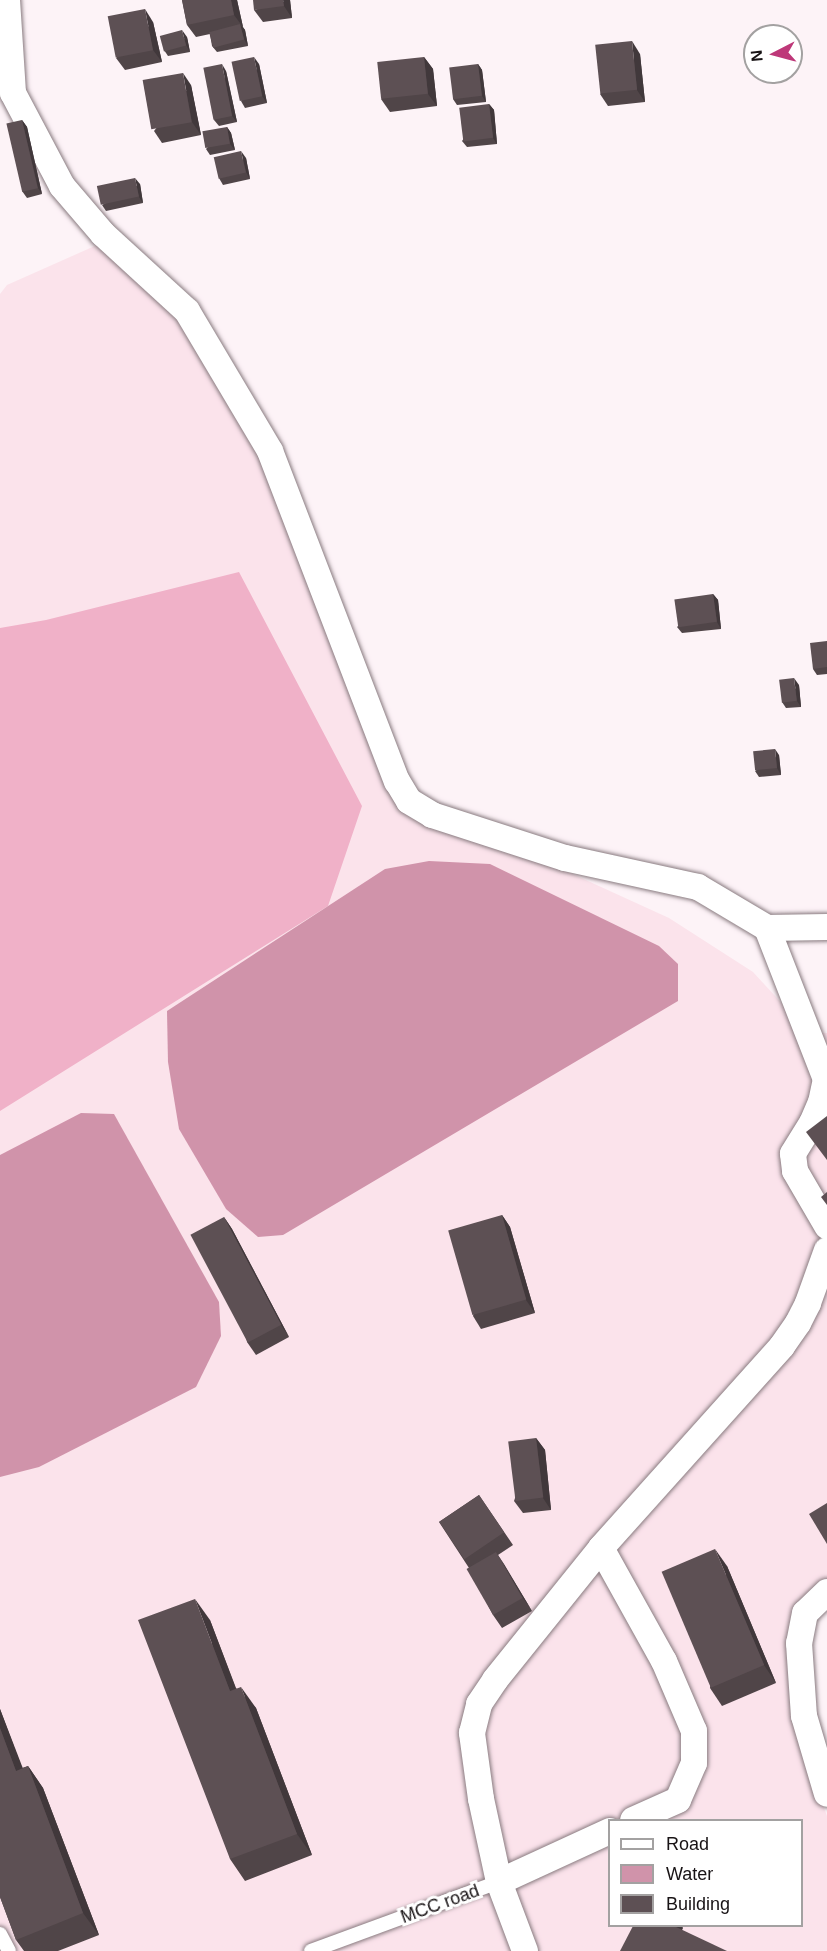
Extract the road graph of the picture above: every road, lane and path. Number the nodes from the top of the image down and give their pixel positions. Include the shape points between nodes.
1 (7, 0) edge
2 (827, 927) edge
3 (767, 928) junction
4 (827, 1226) edge
5 (827, 1250) edge
6 (601, 1548) junction
7 (827, 1592) edge
8 (827, 1794) edge
9 (637, 1819) edge
10 (608, 1832) edge
11 (499, 1882) junction
12 (0, 1934) edge
13 (9, 1951) edge
14 (311, 1951) edge
15 (525, 1951) edge

1 - 3 street via 13,93 62,186 103,234 187,311 270,451 408,801 432,815 565,858 698,887
2 - 3 street
3 - 4 street via 826,1079 812,1123 793,1154 795,1171
5 - 6 street via 808,1303 782,1346
6 - 9 street via 664,1661 694,1731 694,1763 678,1800
6 - 11 street via 479,1704 472,1733 475,1762
7 - 8 street via 805,1613 799,1643 804,1716
10 - 11 street
11 - 14 lane, MCC road
11 - 15 street, MCC road
12 - 13 lane

